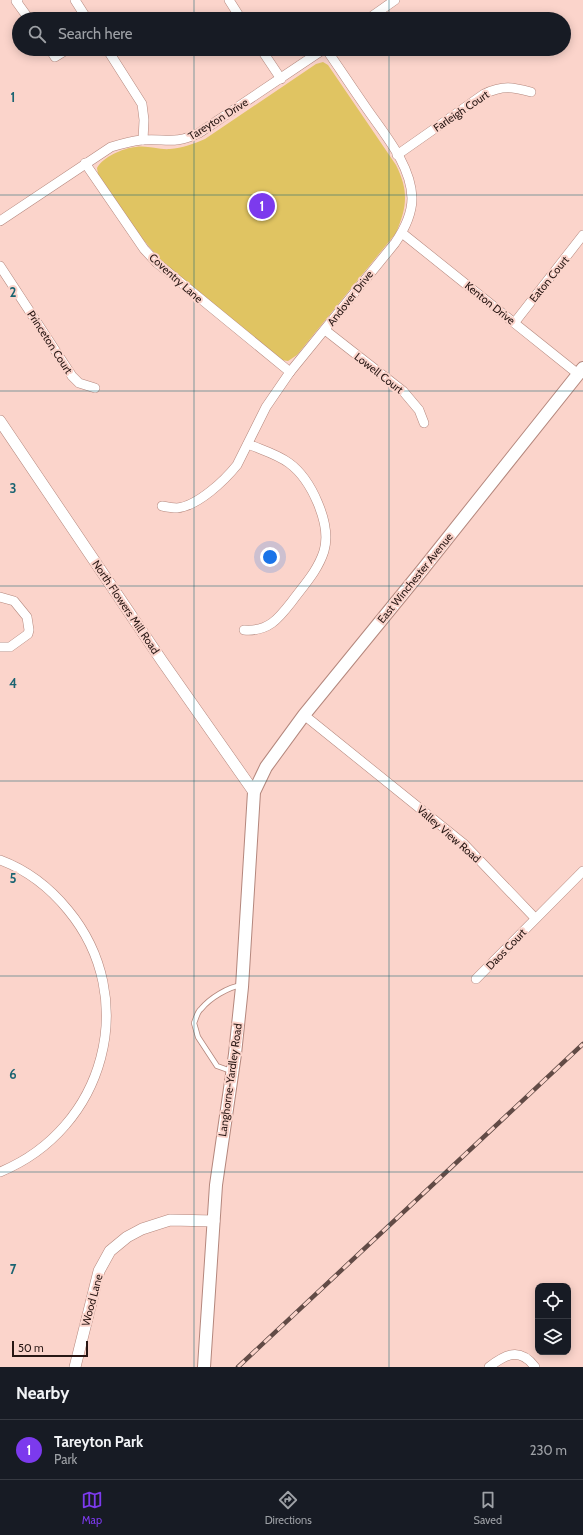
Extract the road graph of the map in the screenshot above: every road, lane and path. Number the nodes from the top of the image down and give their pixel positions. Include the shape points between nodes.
1 (18, 0) edge
2 (75, 0) edge
3 (229, 0) edge
4 (395, 0) edge
5 (24, 12) edge
6 (83, 12) edge
7 (237, 12) edge
8 (378, 12) edge
9 (111, 56) edge
10 (266, 56) edge
11 (315, 56) edge
12 (330, 56) edge
13 (281, 79) junction
14 (531, 92) dead end
15 (143, 140) junction
16 (397, 155) junction
17 (85, 163) junction
18 (0, 221) edge
19 (402, 233) junction
20 (583, 235) edge
21 (0, 266) edge
22 (515, 322) junction
23 (325, 330) junction
24 (580, 371) edge
25 (290, 372) junction
26 (95, 388) dead end
27 (0, 421) edge
28 (424, 423) dead end
29 (248, 444) junction
30 (162, 506) dead end
31 (0, 596) edge
32 (244, 630) dead end
33 (0, 647) edge
34 (304, 715) junction
35 (254, 792) junction
36 (0, 860) edge
37 (583, 871) edge
38 (536, 918) junction
39 (476, 979) dead end
40 (242, 985) junction
41 (233, 1072) junction
42 (0, 1172) edge
43 (214, 1221) junction
44 (75, 1367) edge
45 (204, 1367) edge
46 (489, 1367) edge
47 (535, 1367) edge

1 - 5 street via 16,1
2 - 6 street
3 - 7 street
4 - 8 street
9 - 15 street via 142,104
10 - 13 street
11 - 13 street, Tareyton Drive
12 - 16 street, Andover Drive
13 - 15 street, Tareyton Drive via 187,139 170,142
14 - 16 street, Farleigh Court via 517,88 496,88
15 - 17 street, Tareyton Drive via 111,147
16 - 19 street, Andover Drive via 410,181 412,197 409,218
17 - 18 street, Tareyton Drive
17 - 25 street, Coventry Lane via 144,249 157,263
19 - 22 street, Kenton Drive
19 - 23 street, Andover Drive
20 - 22 street, Eaton Court
21 - 26 street, Princeton Court via 72,376 79,383
22 - 24 street, Kenton Drive
23 - 25 street, Andover Drive
23 - 28 street, Lowell Court via 403,391 419,410
24 - 34 main road, East Winchester Avenue
25 - 29 street, Andover Drive via 266,407
27 - 35 street, North Flowers Mill Road via 166,668
29 - 30 street, Andover Drive via 231,472 200,499 178,508
29 - 32 street via 281,458 298,472 321,511 325,545 318,566 275,620 259,630
31 - 33 street via 14,601 27,617 29,630 28,634 10,647
34 - 35 main road, East Winchester Avenue via 266,766
34 - 38 street, Valley View Road via 464,844
35 - 40 main road, Langhorne-Yardley Road
36 - 42 street via 26,873 47,888 72,915 93,950 105,989 106,1011 99,1063 92,1085 76,1114 43,1148 26,1160
37 - 38 street
38 - 39 street, Daos Court
40 - 41 main road, Langhorne-Yardley Road
40 - 41 lane via 234,986 200,1009 194,1023 198,1037 217,1066
41 - 43 main road, Langhorne-Yardley Road via 216,1185
43 - 44 street, Wood Lane via 170,1220 142,1229 110,1251 99,1271
43 - 45 main road, Langhorne-Yardley Road
46 - 47 street via 501,1358 513,1354 527,1358

